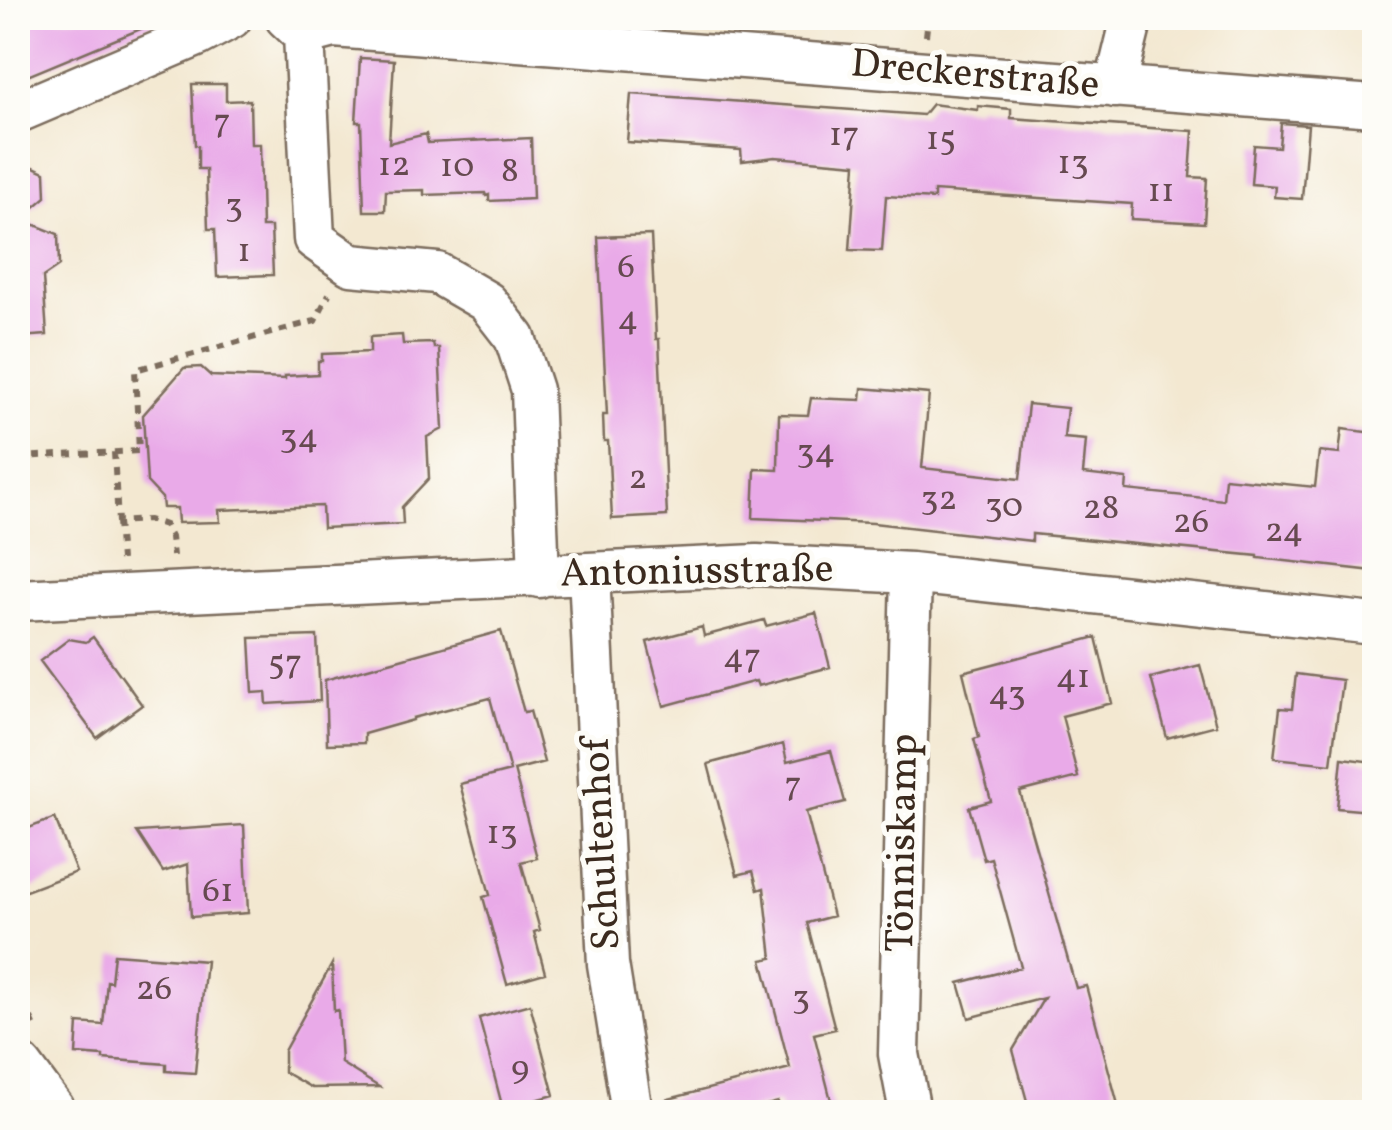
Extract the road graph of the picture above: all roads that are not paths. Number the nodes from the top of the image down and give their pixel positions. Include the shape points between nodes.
1 (231, 18) edge
2 (1132, 18) edge
3 (295, 26) edge
4 (1114, 87) junction
5 (1374, 106) edge
6 (18, 112) edge
7 (911, 572) junction
8 (588, 573) junction
9 (539, 577) junction
10 (18, 600) edge
11 (1374, 624) edge
12 (18, 1069) edge
13 (50, 1112) edge
14 (632, 1112) edge
15 (910, 1112) edge

1 - 6 street
2 - 4 street
3 - 4 street, Dreckerstraße
3 - 9 street via 314,239 351,265 438,273 487,302 515,338 532,390
4 - 5 street, Dreckerstraße
7 - 8 street, Antoniusstraße via 758,565
7 - 11 street, Antoniusstraße
7 - 15 street, Tönniskamp via 899,1054
8 - 9 street, Antoniusstraße
8 - 14 street, Schultenhof via 608,964
9 - 10 street, Antoniusstraße
12 - 13 main road

